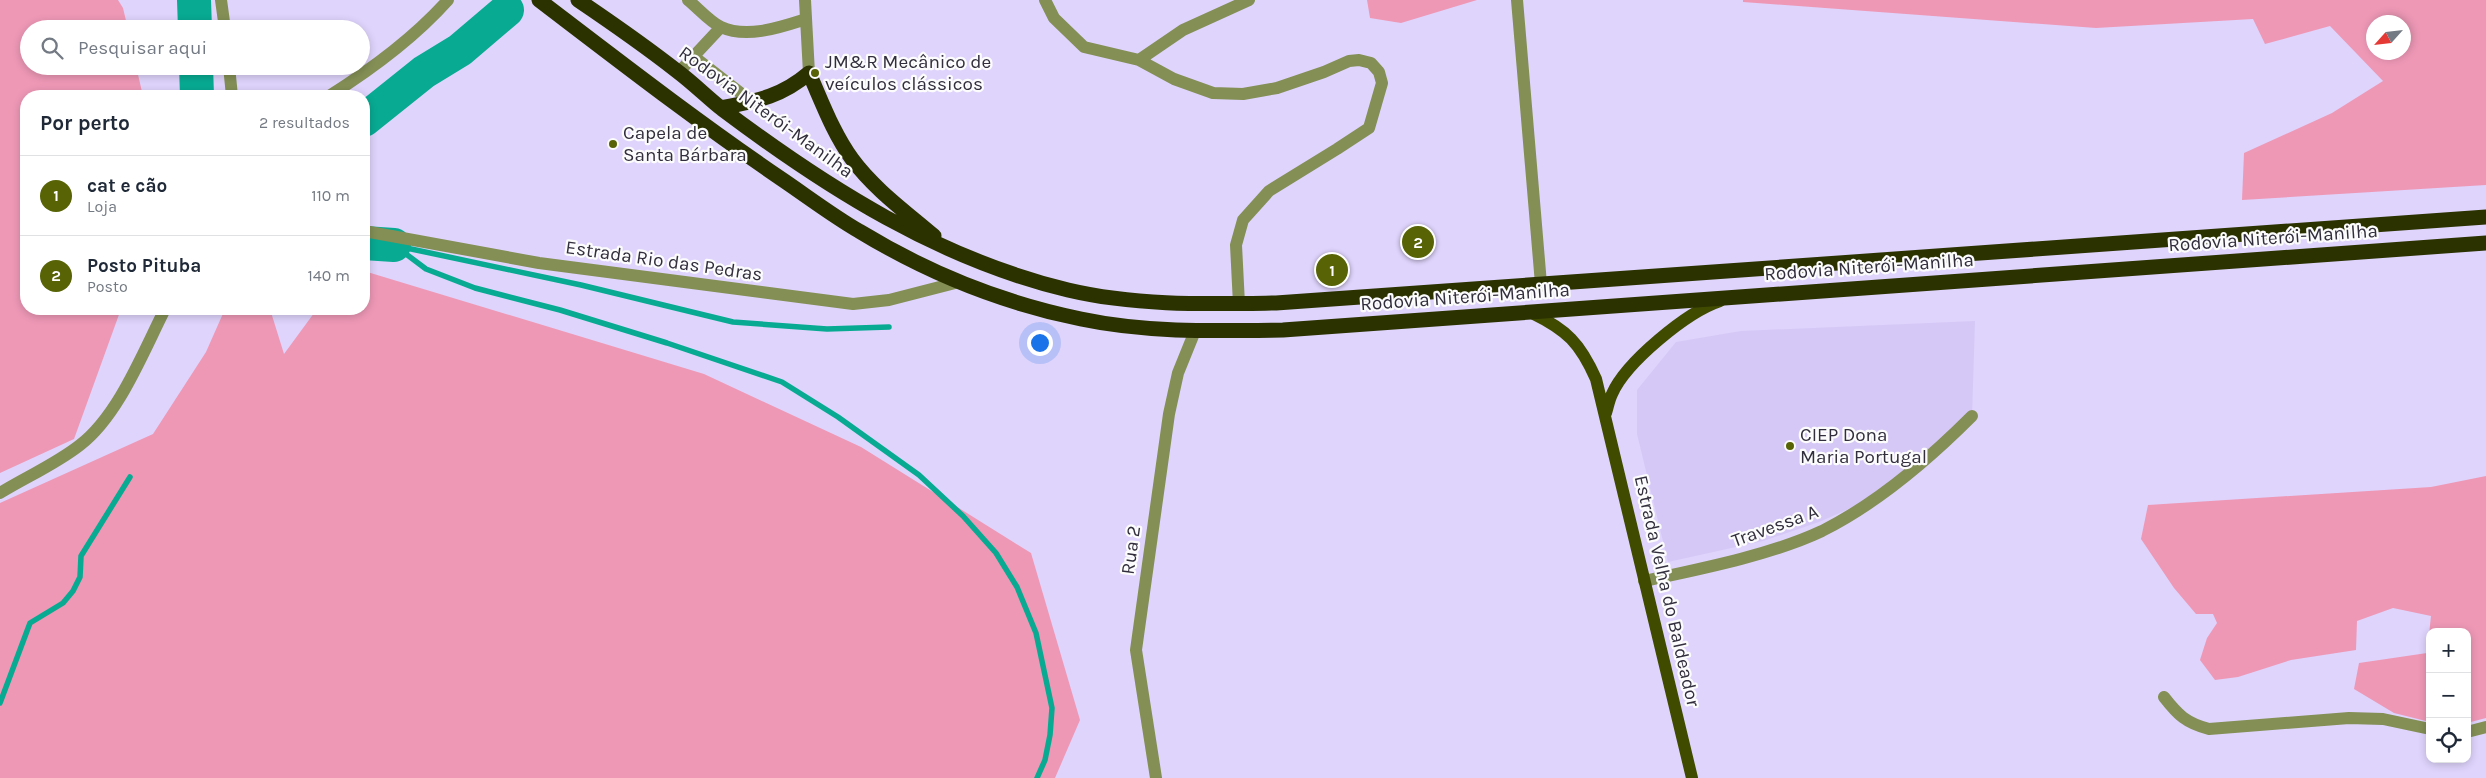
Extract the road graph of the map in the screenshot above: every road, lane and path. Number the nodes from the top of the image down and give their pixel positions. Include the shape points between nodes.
1 (221, 0) edge
2 (448, 0) edge
3 (539, 0) edge
4 (578, 0) edge
5 (688, 0) edge
6 (805, 0) edge
7 (1045, 0) edge
8 (1249, 0) edge
9 (1517, 0) edge
10 (806, 19) junction
11 (224, 20) edge
12 (721, 27) junction
13 (693, 56) junction
14 (1139, 60) junction
15 (370, 69) edge
16 (678, 72) junction
17 (809, 73) junction
18 (230, 75) edge
19 (361, 75) edge
20 (231, 90) edge
21 (338, 90) edge
22 (752, 102) junction
23 (721, 108) junction
24 (2486, 218) edge
25 (370, 232) edge
26 (2486, 243) edge
27 (952, 250) junction
28 (959, 282) junction
29 (1541, 284) junction
30 (1736, 296) junction
31 (1239, 304) junction
32 (1532, 312) junction
33 (162, 315) edge
34 (1195, 331) junction
35 (1606, 413) junction
36 (1972, 416) dead end
37 (0, 492) edge
38 (1644, 581) junction
39 (2164, 697) dead end
40 (2486, 727) edge
41 (2426, 728) edge
42 (2471, 731) edge
43 (1156, 778) edge
44 (1692, 778) edge

1 - 11 street
2 - 15 street via 426,24
3 - 28 highway, Rodovia Niterói-Manilha via 698,120 859,231
4 - 16 highway, Rodovia Niterói-Manilha
5 - 12 street
6 - 10 street
7 - 14 street via 1054,18 1084,47
8 - 14 street via 1183,30
9 - 29 street
10 - 12 street via 762,30 739,32
10 - 17 street
12 - 13 street
13 - 16 street
13 - 22 street
14 - 31 street via 1174,79 1213,93 1243,94 1277,88 1349,61 1371,63 1379,72 1382,83 1369,128 1269,191 1243,220 1236,245
16 - 23 highway, Rodovia Niterói-Manilha
17 - 22 highway via 783,92
17 - 27 highway via 835,130 853,159 904,210
18 - 20 street
19 - 21 street
22 - 23 highway
23 - 27 highway, Rodovia Niterói-Manilha via 840,192 883,218
24 - 29 highway, Rodovia Niterói-Manilha
25 - 28 street, Estrada Rio das Pedras via 539,263 854,304 889,300
26 - 30 highway, Rodovia Niterói-Manilha
27 - 31 highway, Rodovia Niterói-Manilha via 1004,272 1069,290 1127,300
28 - 34 highway, Rodovia Niterói-Manilha via 1039,309 1084,320
29 - 31 highway, Rodovia Niterói-Manilha
30 - 32 highway, Rodovia Niterói-Manilha
30 - 35 main road via 1708,305 1663,337 1625,375 1612,393
32 - 34 highway, Rodovia Niterói-Manilha via 1283,330
32 - 35 main road, Estrada Velha do Baldeador via 1558,326 1586,358
33 - 37 street via 99,427 80,446
34 - 43 street, Rua 2 via 1178,373 1168,414 1136,650
35 - 38 main road, Estrada Velha do Baldeador
36 - 38 street, Travessa A via 1952,437 1876,497 1822,531 1727,563
38 - 44 main road, Estrada Velha do Baldeador
39 - 41 street via 2191,724 2209,729 2349,718
40 - 42 street

